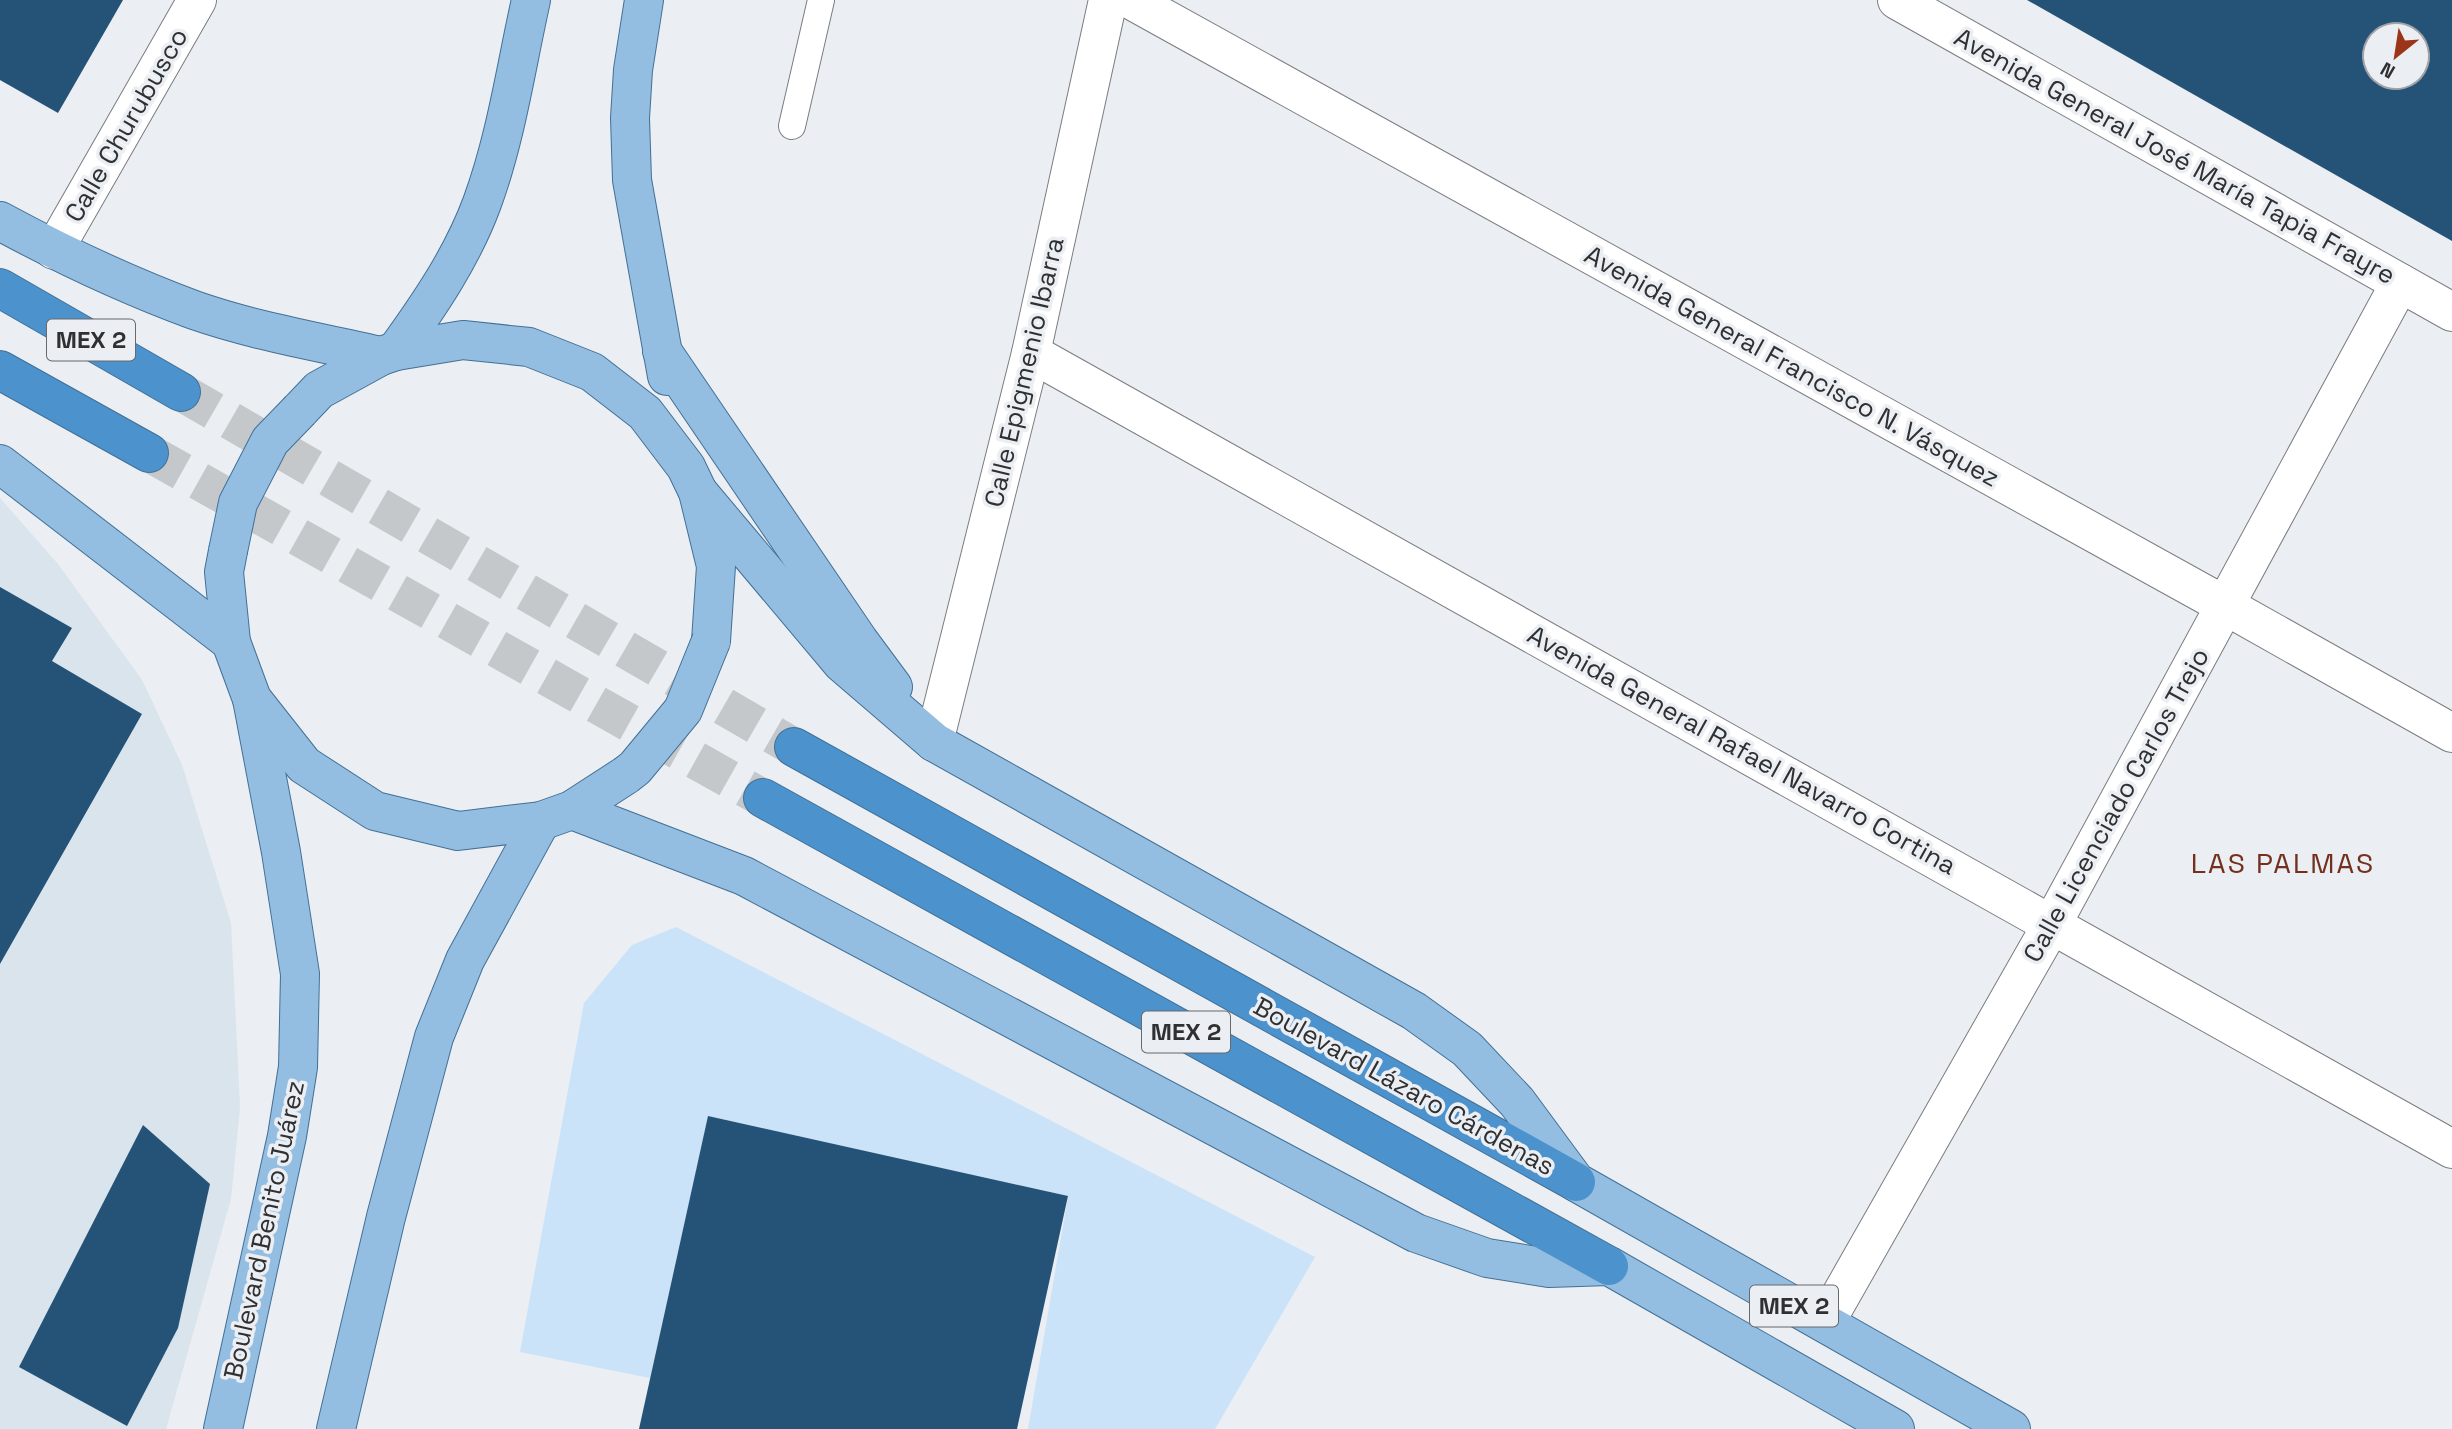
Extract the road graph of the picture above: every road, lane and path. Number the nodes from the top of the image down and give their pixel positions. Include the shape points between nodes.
1 (197, 0) edge
2 (531, 0) edge
3 (644, 0) edge
4 (821, 0) edge
5 (1108, 0) edge
6 (1131, 0) edge
7 (1897, 0) edge
8 (792, 126) dead end
9 (0, 221) edge
10 (54, 250) junction
11 (2400, 283) junction
12 (0, 288) edge
13 (2452, 312) edge
14 (662, 351) junction
15 (389, 353) junction
16 (1031, 353) junction
17 (0, 370) edge
18 (181, 392) tunnel mouth
19 (149, 453) tunnel mouth
20 (0, 464) edge
21 (692, 480) junction
22 (2226, 606) junction
23 (231, 642) junction
24 (252, 699) junction
25 (2452, 733) edge
26 (934, 742) junction
27 (794, 747) tunnel mouth
28 (763, 798) tunnel mouth
29 (556, 816) junction
30 (2052, 924) junction
31 (2452, 1149) edge
32 (1576, 1182) junction
33 (1609, 1266) junction
34 (1825, 1323) junction
35 (223, 1429) edge
36 (336, 1429) edge
37 (1895, 1429) edge
38 (2011, 1429) edge

1 - 10 street, Calle Churubusco
2 - 15 main road via 482,203 453,266
3 - 14 main road via 633,71 632,180
4 - 8 lane
5 - 16 street, Calle Epigmenio Ibarra
6 - 22 street, Avenida General Francisco N. Vásquez
7 - 11 street, Avenida General José María Tapia Frayre
9 - 10 main road
10 - 15 main road via 195,310 271,331
11 - 13 street, Avenida General José María Tapia Frayre
11 - 22 street, Calle Licenciado Carlos Trejo
12 - 18 highway, MEX 2
14 - 21 main road
14 - 26 main road via 859,641
15 - 21 main road via 463,340 530,347 592,372 645,413
15 - 23 main road, bridge via 319,390 270,441 238,503 224,572
16 - 26 street, Calle Epigmenio Ibarra
16 - 30 street, Avenida General Rafael Navarro Cortina
17 - 19 highway, MEX 2
20 - 23 main road
21 - 26 main road via 842,663
21 - 29 main road, bridge via 716,566 711,641 683,710 635,768
22 - 25 street, Avenida General Francisco N. Vásquez
22 - 30 street, Calle Licenciado Carlos Trejo
23 - 24 main road
24 - 29 main road via 304,765 375,811 458,831
24 - 35 main road, Boulevard Benito Juárez via 300,974 298,1067
26 - 32 main road via 1414,1011 1467,1049 1517,1102
27 - 32 highway, Boulevard Lázaro Cárdenas / MEX 2
28 - 33 highway, MEX 2
29 - 33 main road via 744,876 1416,1233 1487,1258 1549,1268
29 - 36 main road via 465,960 434,1037
30 - 31 street, Avenida General Rafael Navarro Cortina
30 - 34 street, Calle Licenciado Carlos Trejo
32 - 34 main road, Boulevard Lázaro Cárdenas / MEX 2
33 - 37 main road, MEX 2
34 - 38 main road, Boulevard Lázaro Cárdenas / MEX 2

